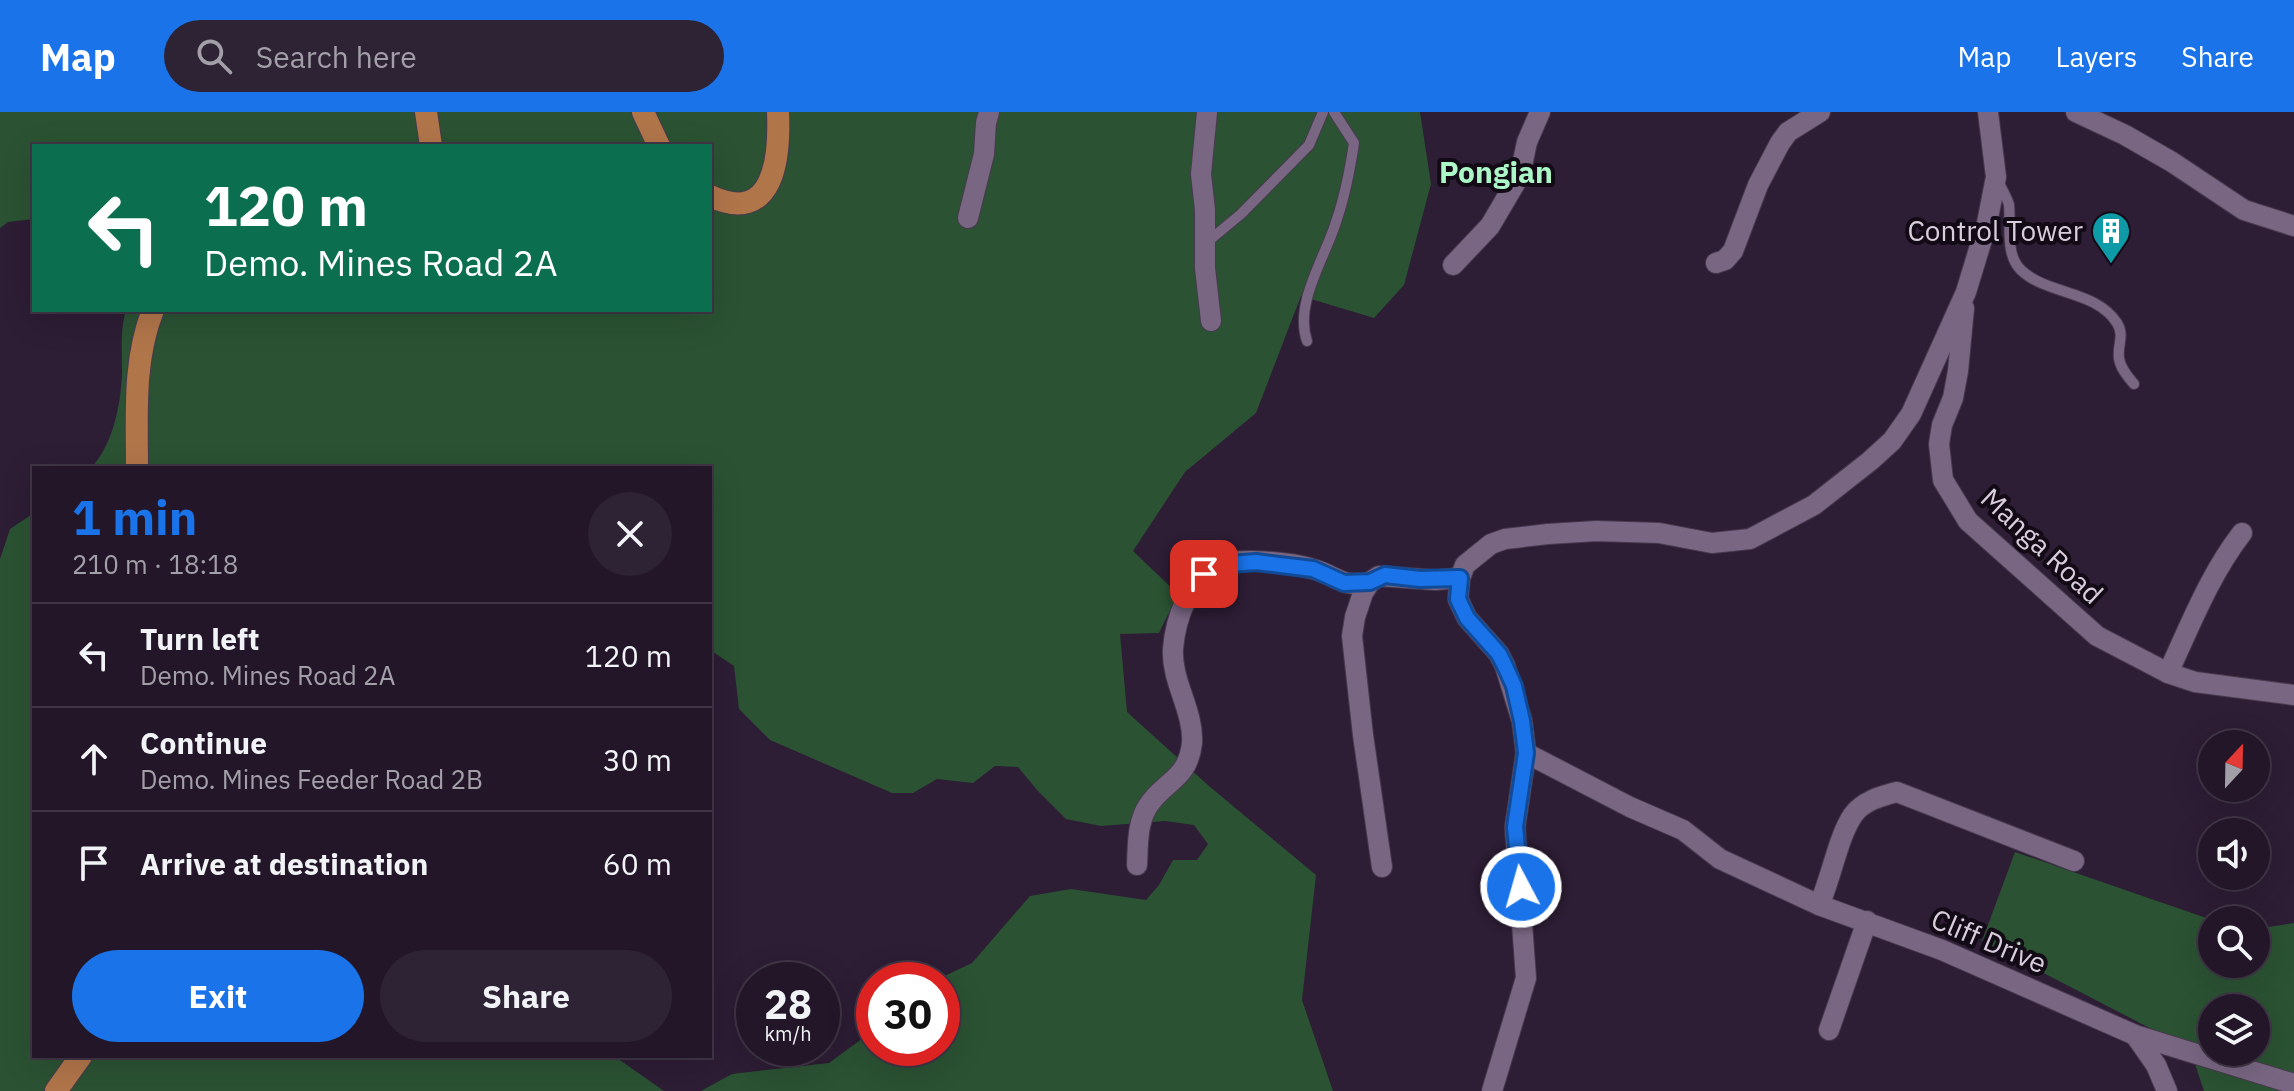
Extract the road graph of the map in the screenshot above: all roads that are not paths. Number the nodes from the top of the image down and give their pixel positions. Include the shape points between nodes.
1 (426, 112) edge
2 (643, 112) edge
3 (778, 112) edge
4 (989, 112) edge
5 (1207, 112) edge
6 (1323, 112) edge
7 (1334, 112) edge
8 (1540, 112) edge
9 (1820, 112) edge
10 (1988, 112) edge
11 (2076, 112) edge
12 (431, 144) edge
13 (658, 144) edge
14 (1996, 177) junction
15 (712, 197) edge
16 (968, 218) dead end
17 (2294, 226) edge
18 (1205, 244) junction
19 (1716, 263) dead end
20 (1453, 265) dead end
21 (1966, 292) junction
22 (152, 312) edge
23 (1211, 321) dead end
24 (1307, 341) dead end
25 (2134, 384) dead end
26 (137, 466) edge
27 (2242, 533) dead end
28 (1460, 578) junction
29 (1370, 582) junction
30 (2168, 673) junction
31 (2294, 695) edge
32 (1526, 753) junction
33 (2074, 861) dead end
34 (1137, 865) dead end
35 (1382, 867) dead end
36 (1819, 905) junction
37 (1867, 921) junction
38 (1829, 1030) dead end
39 (2135, 1035) junction
40 (80, 1058) edge
41 (2294, 1084) edge
42 (1496, 1089) edge
43 (56, 1091) edge
44 (2167, 1091) edge

1 - 12 highway
2 - 13 highway
3 - 15 highway via 777,162 768,185 747,203
4 - 16 street
5 - 18 street via 1201,174
6 - 18 lane via 1309,145
7 - 24 lane via 1354,143 1336,222 1307,300 1302,327
8 - 20 street via 1520,175 1490,226
9 - 19 street via 1780,143 1733,251
10 - 14 street
11 - 17 street via 2172,162 2244,210
14 - 21 street
14 - 25 lane via 2008,201 2012,253 2019,268 2103,308 2117,323 2122,339 2118,357
18 - 23 street
21 - 28 street via 1911,414 1892,441 1789,521 1730,543 1597,531 1505,539 1477,553
21 - 30 street, Manga Road via 1958,371 1939,444 1943,480 1968,521 2097,636
22 - 26 highway via 141,348 137,388
27 - 30 street
28 - 29 street via 1385,575
28 - 32 street via 1458,599 1467,618 1499,654 1514,686
29 - 34 street via 1344,583 1313,569 1271,563 1217,565 1204,574 1181,612 1173,654 1192,745 1183,771 1148,804 1139,831
29 - 35 street via 1352,636
30 - 31 street, Manga Road via 2195,682
32 - 36 street, Cliff Drive via 1683,830 1720,859
32 - 42 street via 1515,827 1526,978
33 - 36 street via 1897,792 1873,800 1853,815
36 - 37 street, Cliff Drive
37 - 38 street
37 - 39 street, Cliff Drive
39 - 41 street, Cliff Drive
39 - 44 street
40 - 43 highway

